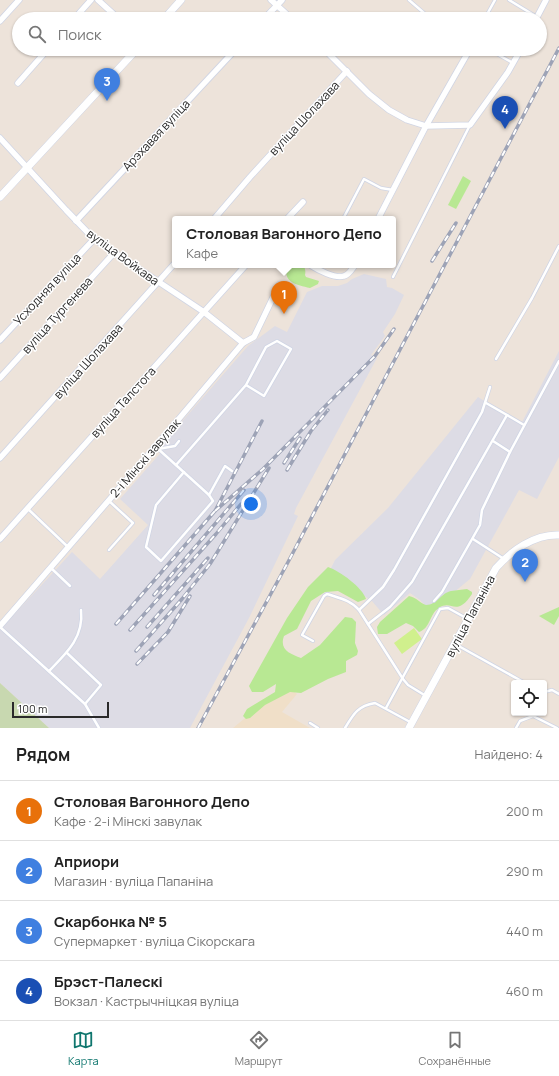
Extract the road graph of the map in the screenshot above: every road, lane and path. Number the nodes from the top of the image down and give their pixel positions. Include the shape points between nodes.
1 (19, 0) edge
2 (91, 0) edge
3 (98, 0) edge
4 (182, 0) edge
5 (271, 0) edge
6 (282, 0) edge
7 (409, 0) edge
8 (495, 0) edge
9 (509, 0) edge
10 (546, 0) edge
11 (277, 5) junction
12 (80, 12) edge
13 (111, 12) edge
14 (171, 12) edge
15 (270, 12) edge
16 (284, 12) edge
17 (423, 12) edge
18 (489, 12) edge
19 (528, 12) edge
20 (540, 12) edge
21 (0, 21) edge
22 (42, 56) edge
23 (131, 56) edge
24 (229, 56) edge
25 (331, 56) edge
26 (466, 56) edge
27 (500, 56) edge
28 (517, 56) edge
29 (513, 63) junction
30 (347, 71) junction
31 (18, 83) dead end
32 (470, 124) junction
33 (426, 126) junction
34 (0, 138) edge
35 (27, 168) junction
36 (393, 190) junction
37 (0, 197) edge
38 (303, 202) dead end
39 (217, 216) edge
40 (290, 216) edge
41 (345, 216) edge
42 (380, 216) edge
43 (76, 221) junction
44 (94, 239) junction
45 (559, 246) edge
46 (114, 253) junction
47 (172, 267) edge
48 (243, 268) edge
49 (315, 268) edge
50 (353, 268) edge
51 (393, 277) dead end
52 (158, 283) junction
53 (279, 285) dead end
54 (204, 312) junction
55 (0, 340) edge
56 (243, 343) junction
57 (496, 359) dead end
58 (559, 361) edge
59 (0, 378) edge
60 (246, 385) junction
61 (490, 387) dead end
62 (486, 403) junction
63 (507, 415) junction
64 (524, 425) junction
65 (179, 441) dead end
66 (493, 441) junction
67 (157, 448) junction
68 (510, 452) junction
69 (0, 458) edge
70 (176, 465) junction
71 (232, 471) dead end
72 (184, 472) junction
73 (210, 495) junction
74 (109, 501) junction
75 (27, 509) junction
76 (559, 534) edge
77 (0, 539) edge
78 (472, 539) junction
79 (68, 548) junction
80 (109, 550) dead end
81 (504, 559) junction
82 (51, 568) junction
83 (70, 586) dead end
84 (434, 601) dead end
85 (81, 610) dead end
86 (359, 610) junction
87 (468, 619) junction
88 (368, 624) junction
89 (0, 626) edge
90 (313, 641) dead end
91 (455, 644) junction
92 (67, 653) junction
93 (49, 671) junction
94 (403, 679) junction
95 (520, 680) edge
96 (547, 691) edge
97 (559, 694) edge
98 (426, 696) junction
99 (85, 704) junction
100 (386, 708) junction
101 (310, 723) dead end
102 (411, 726) edge
103 (99, 728) edge
104 (318, 728) edge
105 (345, 728) edge
106 (516, 728) edge
107 (557, 728) edge

1 - 21 street
2 - 12 street
3 - 13 street
4 - 14 street
5 - 11 street
6 - 11 street
7 - 17 lane
8 - 18 lane
9 - 19 lane
10 - 20 street
11 - 15 street
11 - 16 street
22 - 31 street
23 - 35 street
24 - 43 street, Арэхавая вуліца
25 - 30 street
26 - 33 street
27 - 29 lane
28 - 29 street
29 - 32 street
30 - 33 street via 368,94 389,110 407,120
30 - 39 street, вуліца Шолахава
32 - 33 street
32 - 51 lane
33 - 36 street
34 - 35 street, вуліца Войкава
35 - 37 street
35 - 43 street, вуліца Войкава
36 - 41 lane via 381,188 364,179
36 - 42 street
38 - 40 street
43 - 44 street, вуліца Войкава
44 - 46 street, вуліца Войкава
44 - 55 street, Усходняя вуліца
45 - 57 lane
46 - 52 street, вуліца Войкава
46 - 59 street, вуліца Тургенева
47 - 52 street, вуліца Шолахава
48 - 54 street, вуліца Талстога
49 - 50 street via 340,277 350,273
52 - 54 street, вуліца Войкава
52 - 69 street, вуліца Шолахава
53 - 56 street, 2-і Мінскі завулак via 254,338
54 - 56 street, вуліца Войкава
54 - 75 street, вуліца Талстога
56 - 67 street, 2-і Мінскі завулак
58 - 64 lane
60 - 60 lane via 266,347 277,341 291,349 264,396
60 - 70 lane
61 - 62 lane
62 - 63 lane
62 - 86 lane via 394,570 383,587
63 - 64 lane
63 - 66 lane
64 - 68 lane
65 - 67 lane via 175,446
66 - 68 lane
66 - 88 lane via 412,582 390,607
67 - 70 lane
67 - 74 street, 2-і Мінскі завулак
68 - 78 lane via 482,510 480,525
70 - 72 lane
71 - 73 lane via 225,466
72 - 73 lane
72 - 73 lane via 156,505 146,547 161,561 213,501
74 - 79 street, 2-і Мінскі завулак
74 - 80 lane via 133,523
75 - 77 street, вуліца Талстога
75 - 79 lane
76 - 81 street, вуліца Папаніна via 524,544
78 - 81 lane
78 - 84 lane via 442,592
79 - 82 street, 2-і Мінскі завулак
81 - 87 street, вуліца Папаніна via 496,568
82 - 83 lane
82 - 89 street, 2-і Мінскі завулак
85 - 92 lane via 80,630
86 - 88 lane
86 - 90 lane via 347,600 327,594 324,596 302,635
87 - 91 street, вуліца Папаніна
87 - 94 lane via 448,608 440,610
88 - 94 lane
89 - 93 lane
91 - 95 lane
91 - 98 street, вуліца Папаніна
92 - 93 lane
92 - 99 lane via 101,685
93 - 99 lane
94 - 98 lane
94 - 100 lane
96 - 97 lane via 552,690
98 - 102 street, вуліца Папаніна
99 - 103 lane
100 - 102 lane
100 - 105 lane via 375,703 364,705
101 - 104 lane
106 - 107 lane via 520,721 533,716

